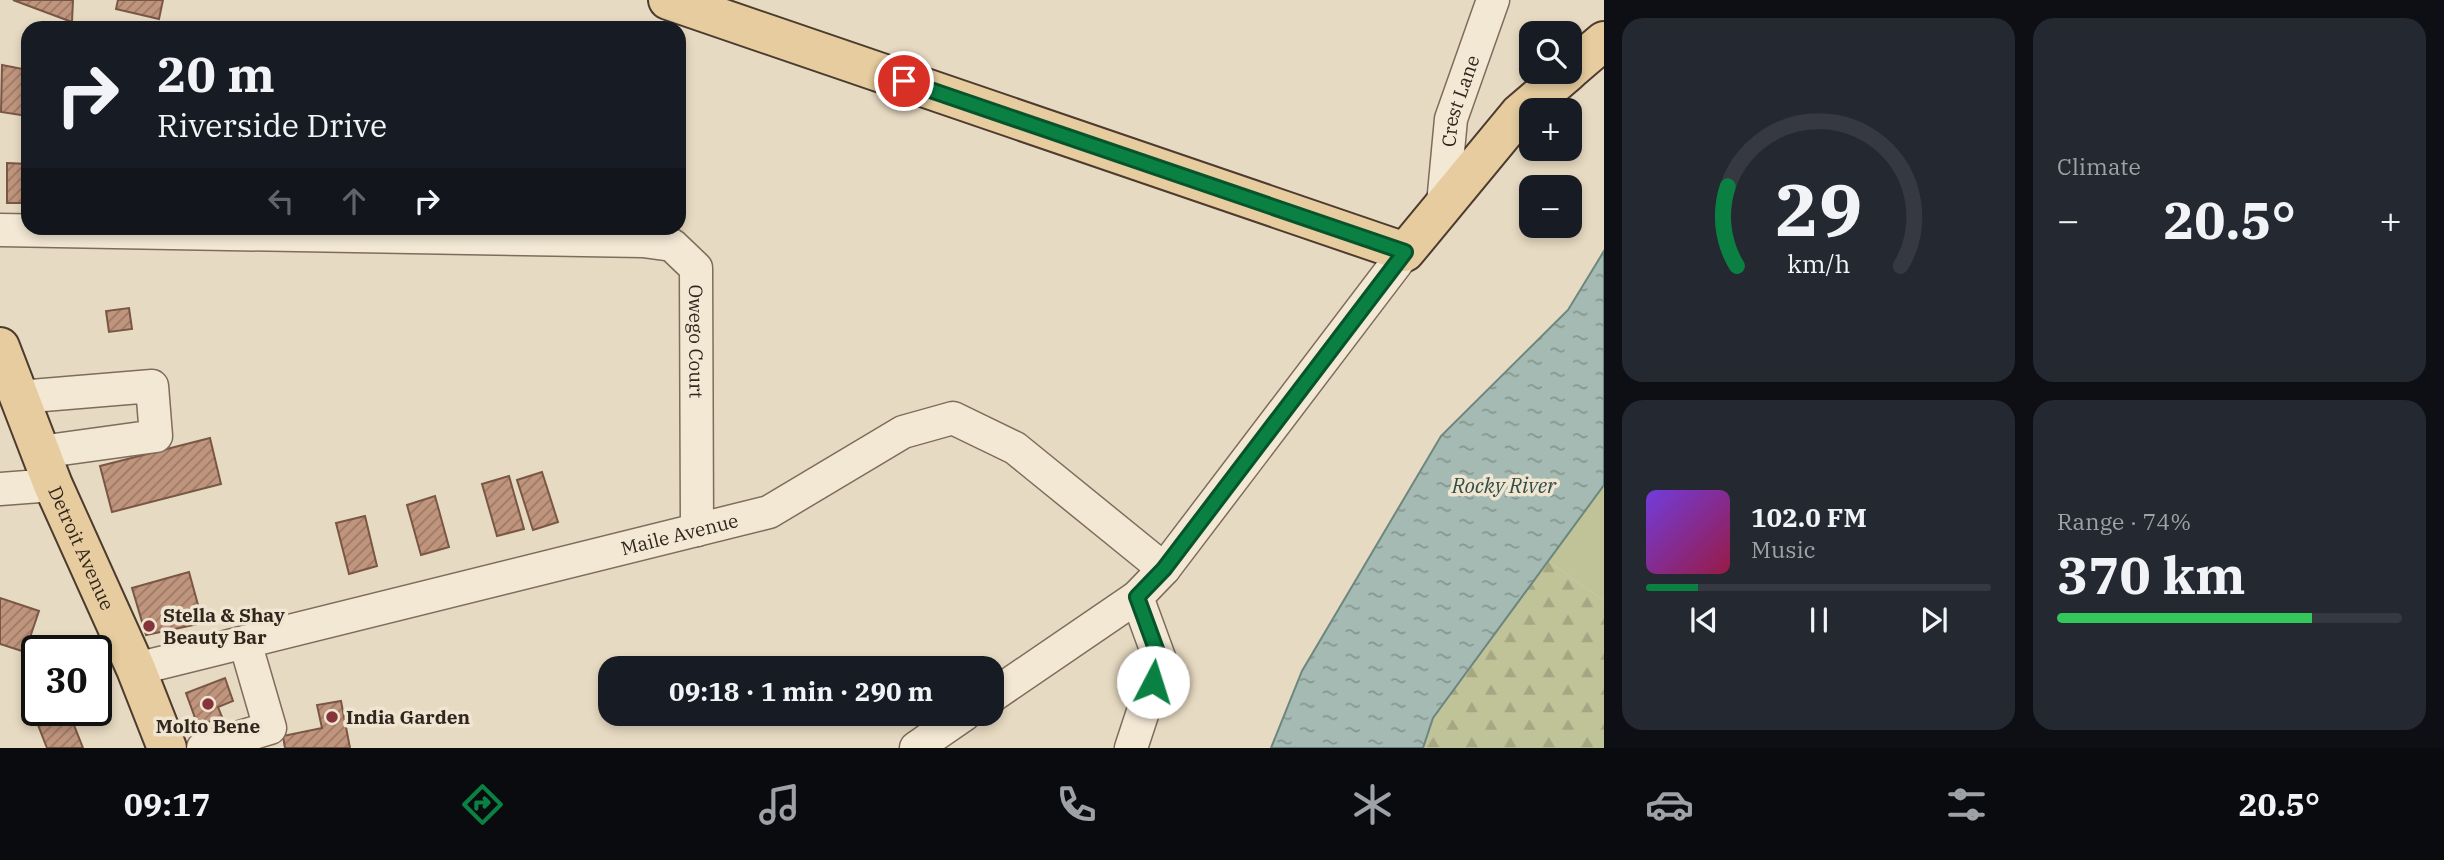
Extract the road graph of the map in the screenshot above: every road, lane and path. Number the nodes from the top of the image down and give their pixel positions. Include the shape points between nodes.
1 (668, 0) edge
2 (1493, 0) edge
3 (1604, 41) edge
4 (1582, 60) edge
5 (1554, 84) edge
6 (1443, 204) junction
7 (0, 230) edge
8 (21, 230) edge
9 (291, 235) edge
10 (1405, 252) junction
11 (0, 347) edge
12 (19, 397) junction
13 (47, 469) junction
14 (0, 489) edge
15 (697, 530) junction
16 (1164, 569) junction
17 (1137, 597) junction
18 (245, 642) junction
19 (136, 669) junction
20 (1004, 687) edge
21 (948, 726) edge
22 (167, 748) edge
23 (203, 748) edge
24 (916, 748) edge
25 (1132, 748) edge

1 - 10 main road
2 - 6 street, Crest Lane via 1451,119
3 - 4 main road
5 - 6 main road via 1519,114
6 - 10 main road
7 - 8 street, Owego Court
9 - 15 street, Owego Court via 672,245 696,268
10 - 16 street
11 - 12 main road, Detroit Avenue
12 - 13 main road, Detroit Avenue
12 - 13 street via 152,386 156,436
13 - 14 street
13 - 19 main road, Detroit Avenue
15 - 16 street, Maile Avenue via 769,512 902,432 953,418 1014,449
15 - 18 street, Maile Avenue
16 - 17 street
17 - 20 street
17 - 25 street via 1160,660
18 - 19 street, Maile Avenue
18 - 23 street via 270,728
19 - 22 main road, Detroit Avenue
21 - 24 street

